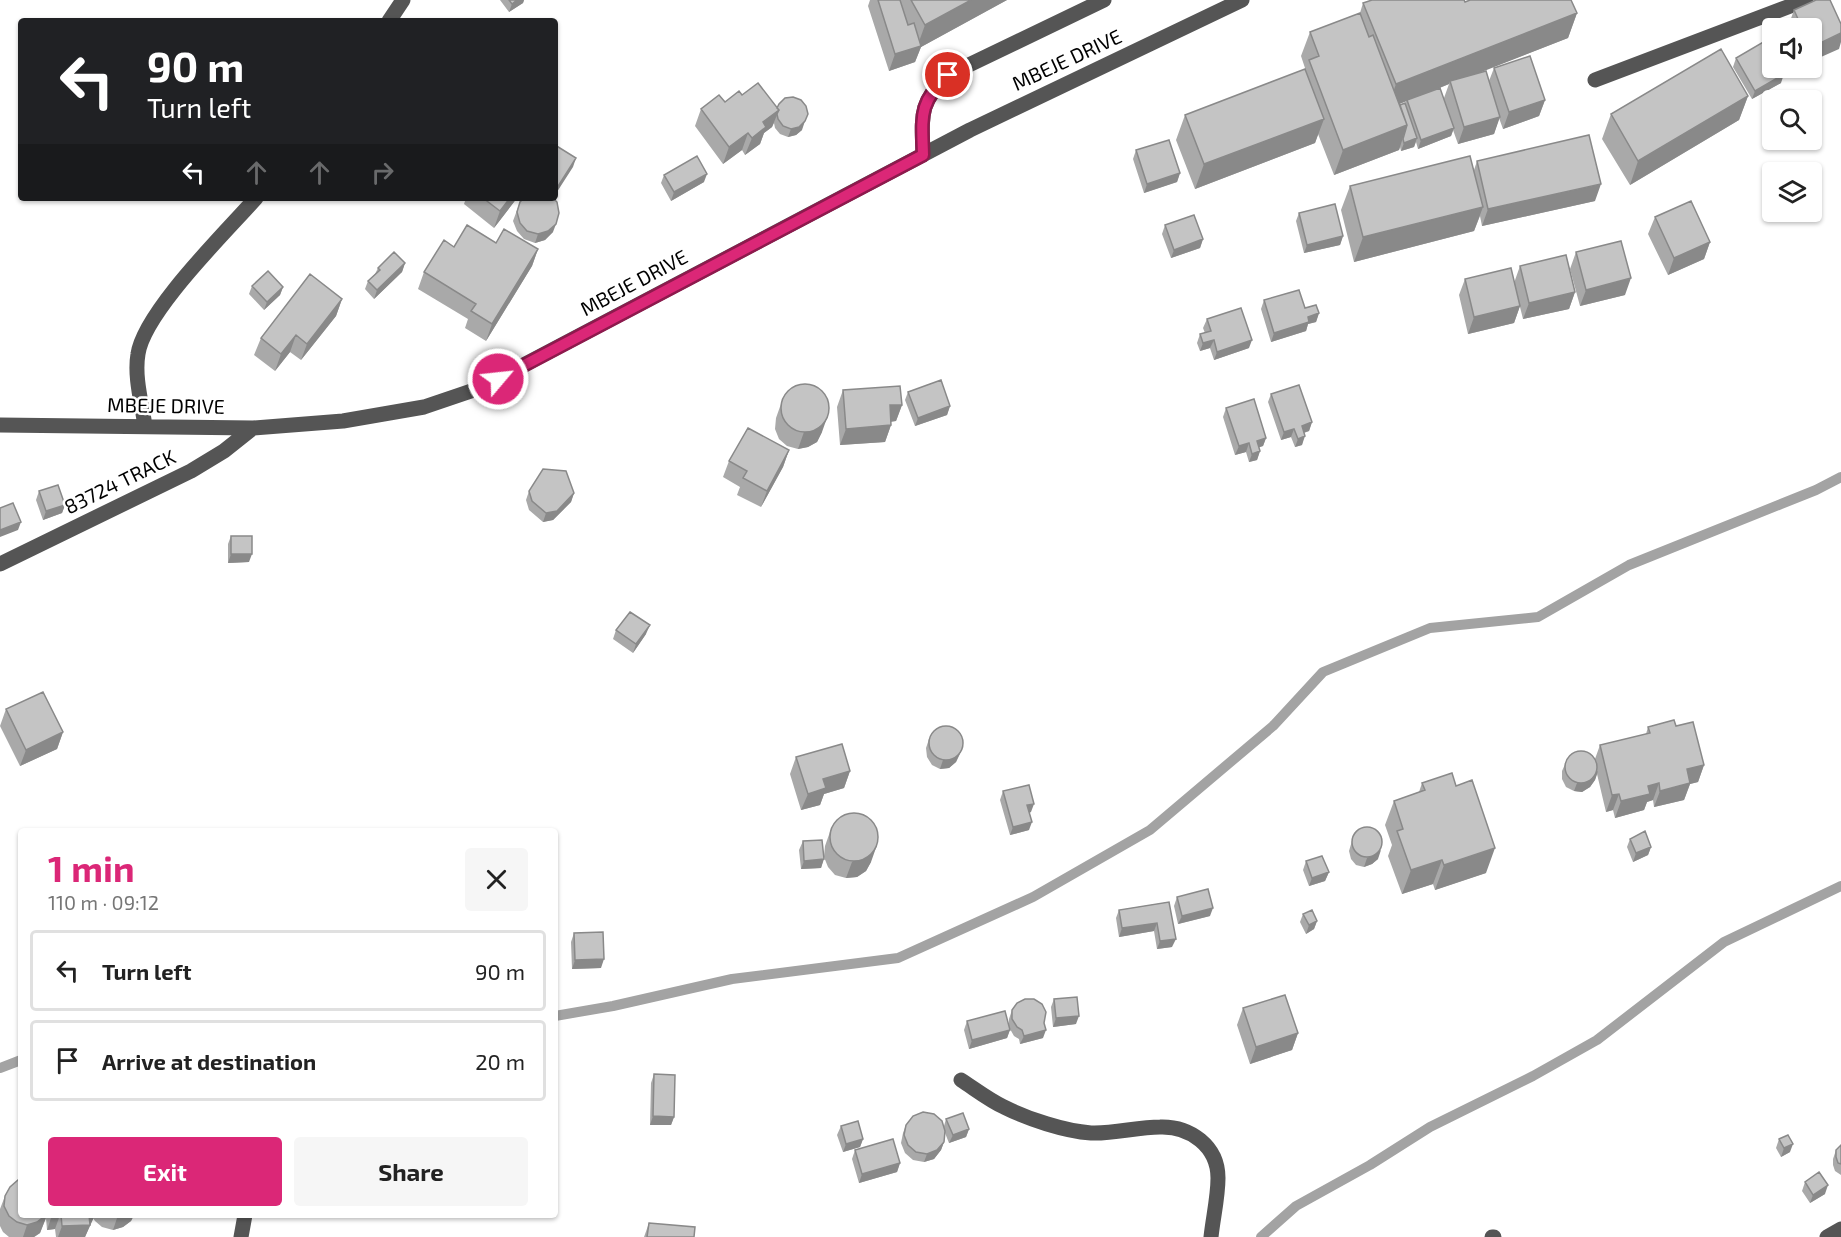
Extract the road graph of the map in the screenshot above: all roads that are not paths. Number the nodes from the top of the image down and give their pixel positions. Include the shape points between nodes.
1 (403, 0) edge
2 (1104, 0) edge
3 (1242, 0) edge
4 (1806, 0) edge
5 (391, 18) edge
6 (1595, 80) dead end
7 (923, 155) junction
8 (253, 201) edge
9 (0, 425) edge
10 (145, 426) junction
11 (253, 428) junction
12 (0, 564) edge
13 (961, 1080) dead end
14 (244, 1218) edge
15 (1841, 1229) edge
16 (241, 1237) edge
17 (1210, 1237) edge
18 (1827, 1237) edge

1 - 5 street
2 - 7 street via 948,75 927,100 922,117
3 - 7 street, MBEJE DRIVE
4 - 6 street
7 - 11 street, MBEJE DRIVE via 480,388 412,410 342,422
8 - 10 street via 182,280 143,336 138,374
9 - 10 street, MBEJE DRIVE
10 - 11 street, MBEJE DRIVE
11 - 12 street, 83724 TRACK via 191,471
13 - 17 street via 1023,1116 1066,1128 1091,1133 1173,1127 1202,1140 1213,1154 1218,1176
14 - 16 street
15 - 18 street

